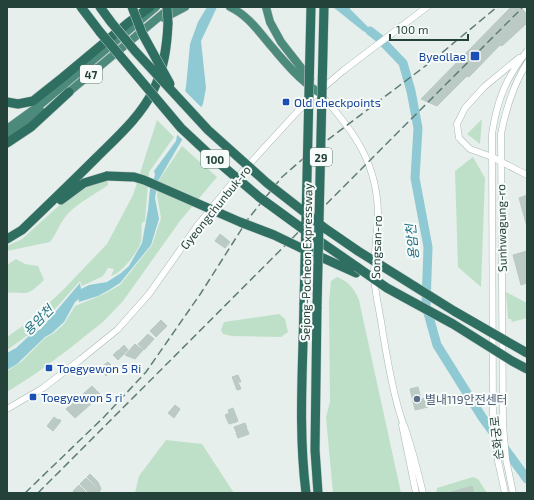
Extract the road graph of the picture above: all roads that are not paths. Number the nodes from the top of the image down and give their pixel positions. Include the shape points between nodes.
1 (100, 7) edge
2 (132, 7) edge
3 (150, 7) edge
4 (156, 7) edge
5 (167, 7) edge
6 (230, 7) edge
7 (266, 7) edge
8 (311, 7) edge
9 (324, 7) edge
10 (427, 7) edge
11 (178, 8) edge
12 (82, 9) edge
13 (527, 52) edge
14 (527, 63) edge
15 (69, 92) junction
16 (318, 92) junction
17 (178, 97) junction
18 (7, 102) edge
19 (7, 129) edge
20 (7, 138) edge
21 (7, 143) edge
22 (492, 157) junction
23 (500, 161) junction
24 (527, 176) edge
25 (22, 230) junction
26 (7, 238) edge
27 (356, 270) junction
28 (527, 353) edge
29 (527, 368) edge
30 (494, 382) joint
31 (503, 399) joint
32 (7, 409) edge
33 (411, 455) junction
34 (306, 493) edge
35 (318, 493) edge
36 (412, 493) edge
37 (416, 493) edge
38 (423, 493) edge
39 (426, 493) edge
40 (505, 493) edge
41 (513, 493) edge

1 - 17 highway, 100, bridge via 135,51
2 - 17 highway, bridge via 144,37
3 - 18 highway via 33,101 18,104
4 - 19 highway, 47 via 40,105
5 - 25 highway, bridge via 165,55 153,91 145,105 119,135
6 - 16 highway via 253,23 300,78
7 - 16 highway via 270,22 281,42 305,71
8 - 34 highway, Sejong-Pocheon Expressway / 29, bridge via 302,404
9 - 35 highway, Sejong-Pocheon Expressway / 29, bridge via 315,450
10 - 16 street, Gyeongchunbuk-ro, bridge
11 - 15 highway, 47 via 146,28
12 - 27 highway, 100, bridge via 181,128 259,197
13 - 22 street, Sunhwagung-ro via 501,93 492,134
13 - 22 street via 484,88 465,108 457,124 459,138 470,149
14 - 23 street, Sunhwagung-ro via 518,77 505,115
15 - 20 highway, 47
15 - 21 highway via 31,127
16 - 32 street, Gyeongchunbuk-ro via 233,182 197,226 149,294 117,330 43,388
16 - 33 street, Songsan-ro via 358,141 374,182 378,215 375,285 389,368
17 - 28 highway, 100, bridge via 223,144 326,229 454,311
22 - 23 street
22 - 30 street, Sunhwagung-ro
23 - 24 street
23 - 31 street, Sunhwagung-ro
25 - 26 highway
25 - 27 highway, bridge via 84,183 108,176 134,177
27 - 29 highway, 100, bridge
30 - 40 street, 순화궁로 via 493,425
31 - 41 street, 순화궁로 via 506,459
33 - 36 street
33 - 37 street, Songsan-ro
33 - 38 street, Songsan-ro
33 - 39 street

